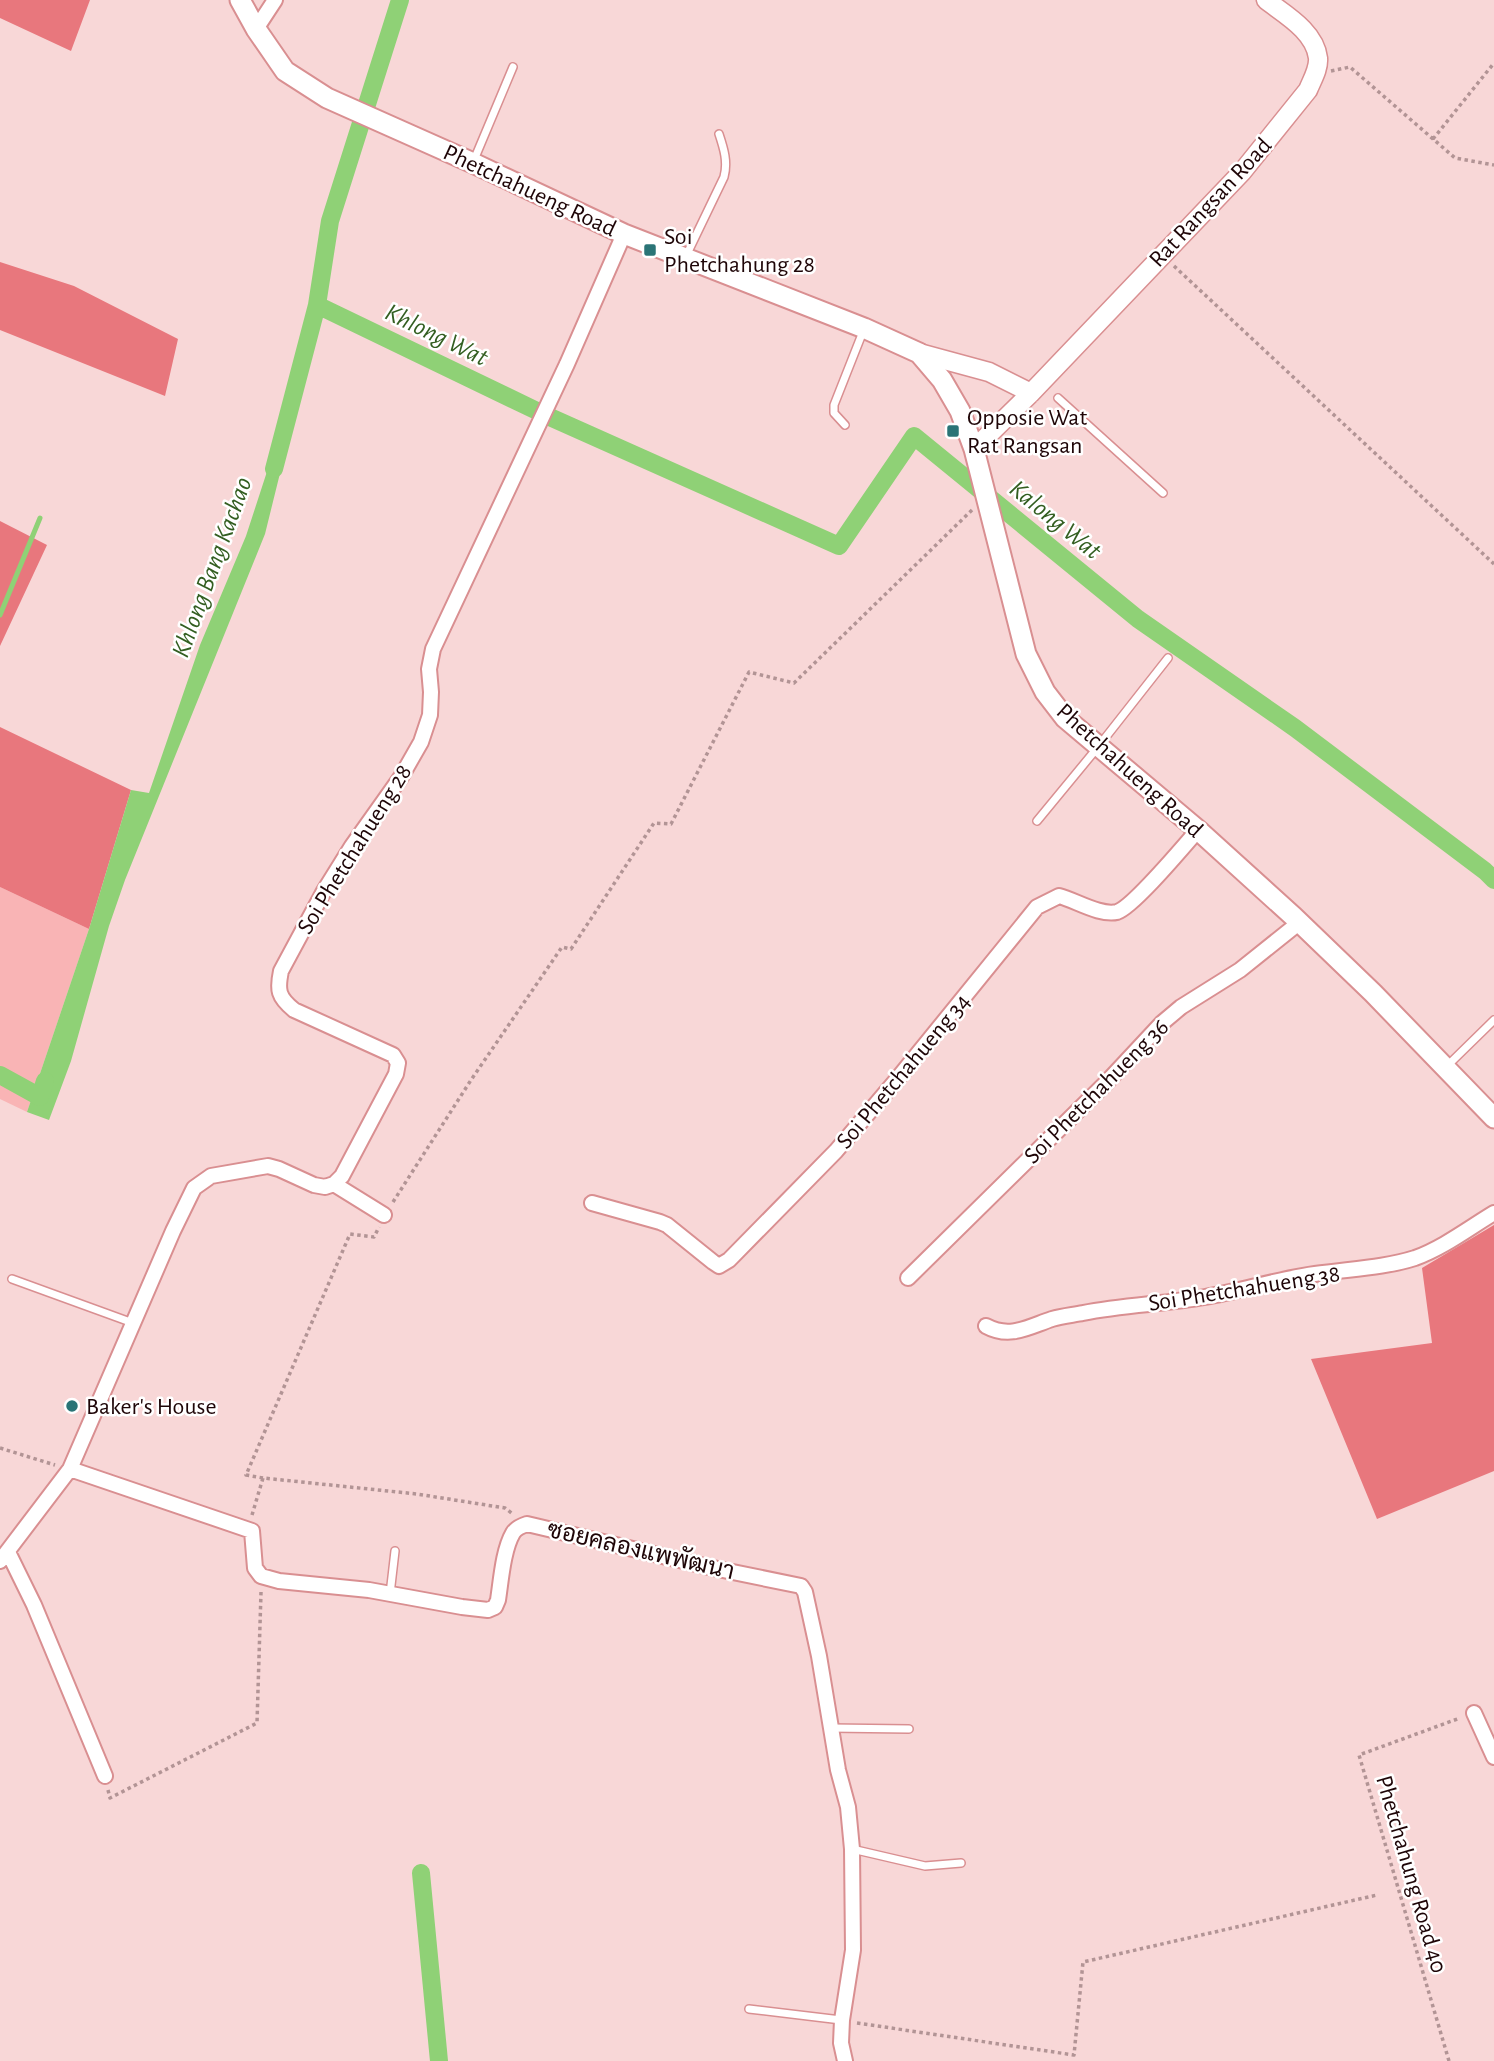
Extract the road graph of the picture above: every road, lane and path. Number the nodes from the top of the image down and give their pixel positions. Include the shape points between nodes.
1 (240, 0) edge
2 (275, 0) edge
3 (1266, 0) edge
4 (256, 29) junction
5 (1494, 63) edge
6 (513, 67) dead end
7 (1315, 75) junction
8 (719, 134) dead end
9 (1433, 139) junction
10 (473, 163) junction
11 (1494, 165) edge
12 (624, 234) junction
13 (1162, 255) junction
14 (685, 257) junction
15 (864, 328) junction
16 (919, 353) junction
17 (1040, 389) junction
18 (1058, 398) dead end
19 (845, 425) dead end
20 (974, 450) junction
21 (1163, 493) dead end
22 (985, 496) junction
23 (1494, 564) edge
24 (1168, 658) dead end
25 (1098, 747) junction
26 (1037, 821) dead end
27 (1198, 831) junction
28 (1300, 922) junction
29 (1494, 1020) edge
30 (1446, 1067) junction
31 (1494, 1118) edge
32 (334, 1184) junction
33 (592, 1203) dead end
34 (1494, 1213) edge
35 (384, 1215) junction
36 (908, 1278) dead end
37 (12, 1279) dead end
38 (134, 1323) junction
39 (986, 1326) dead end
40 (0, 1448) edge
41 (70, 1469) junction
42 (263, 1478) junction
43 (527, 1524) junction
44 (248, 1529) junction
45 (395, 1551) dead end
46 (4, 1556) edge
47 (261, 1576) junction
48 (390, 1594) junction
49 (1474, 1713) joint
50 (830, 1727) junction
51 (909, 1729) dead end
52 (1494, 1757) edge
53 (105, 1776) joint
54 (852, 1849) junction
55 (961, 1863) dead end
56 (1377, 1895) dead end
57 (749, 2009) dead end
58 (842, 2020) junction
59 (845, 2061) edge
60 (1449, 2061) edge

1 - 4 main road, Phetchahueng Road
2 - 4 street
3 - 7 street via 1301,27 1314,45 1318,58
4 - 10 main road, Phetchahueng Road via 285,71 327,98
5 - 9 path
6 - 10 lane
7 - 9 path via 1350,67
7 - 13 street, Rat Rangsan Road via 1242,172
8 - 14 lane via 727,168
9 - 11 path via 1455,158
10 - 12 main road, Phetchahueng Road
12 - 14 main road, Phetchahueng Road
12 - 32 street, Soi Phetchahueng 28 via 433,649 430,715 421,742 331,880 281,971 279,992 294,1010 393,1055 397,1063 396,1074
13 - 17 street, Rat Rangsan Road
13 - 23 path
14 - 15 main road, Phetchahueng Road
15 - 16 main road, Phetchahueng Road
15 - 19 lane via 834,405 837,418
16 - 17 street
16 - 20 main road, Phetchahueng Road via 960,411
17 - 20 street, Rat Rangsan Road
18 - 21 lane
20 - 22 main road, Phetchahueng Road
22 - 25 main road, Phetchahueng Road via 1026,654 1065,718
22 - 35 path via 793,683 749,672 671,824 654,823 570,948 562,947
24 - 25 lane
25 - 26 lane
25 - 27 main road, Phetchahueng Road
27 - 28 main road, Phetchahueng Road
27 - 33 street, Soi Phetchahueng 34 via 1138,897 1117,912 1059,896 1037,907 836,1151 729,1260 719,1266 660,1222
28 - 30 main road, Phetchahueng Road
28 - 36 street, Soi Phetchahueng 36 via 1162,1023
29 - 30 lane
30 - 31 main road, Phetchahueng Road
32 - 35 street
32 - 38 street via 314,1185 268,1166 202,1180 173,1231
34 - 39 street, Soi Phetchahueng 38 via 1414,1258 1179,1301 1107,1308 1005,1333
35 - 42 path via 374,1237 350,1234 246,1475
37 - 38 lane
38 - 41 street
40 - 41 path
41 - 44 street
41 - 46 street
42 - 43 path via 505,1508
42 - 44 path
43 - 48 street, ซอยคลองแพพัฒนา via 513,1533 495,1607 462,1607
43 - 50 street, ซอยคลองแพพัฒนา via 801,1586 819,1656
44 - 47 street via 253,1535 255,1568
45 - 48 lane
46 - 53 street via 34,1605
47 - 48 street, ซอยคลองแพพัฒนา
47 - 53 path via 257,1723 110,1798
49 - 52 street
49 - 60 path, Phetchahung Road 40 via 1359,1755
50 - 51 lane
50 - 54 street, ซอยคลองแพพัฒนา via 848,1807
54 - 55 lane via 925,1866
54 - 58 street, ซอยคลองแพพัฒนา via 853,1950
56 - 58 path via 1083,1962 1074,2054
57 - 58 lane
58 - 59 street, ซอยคลองแพพัฒนา

